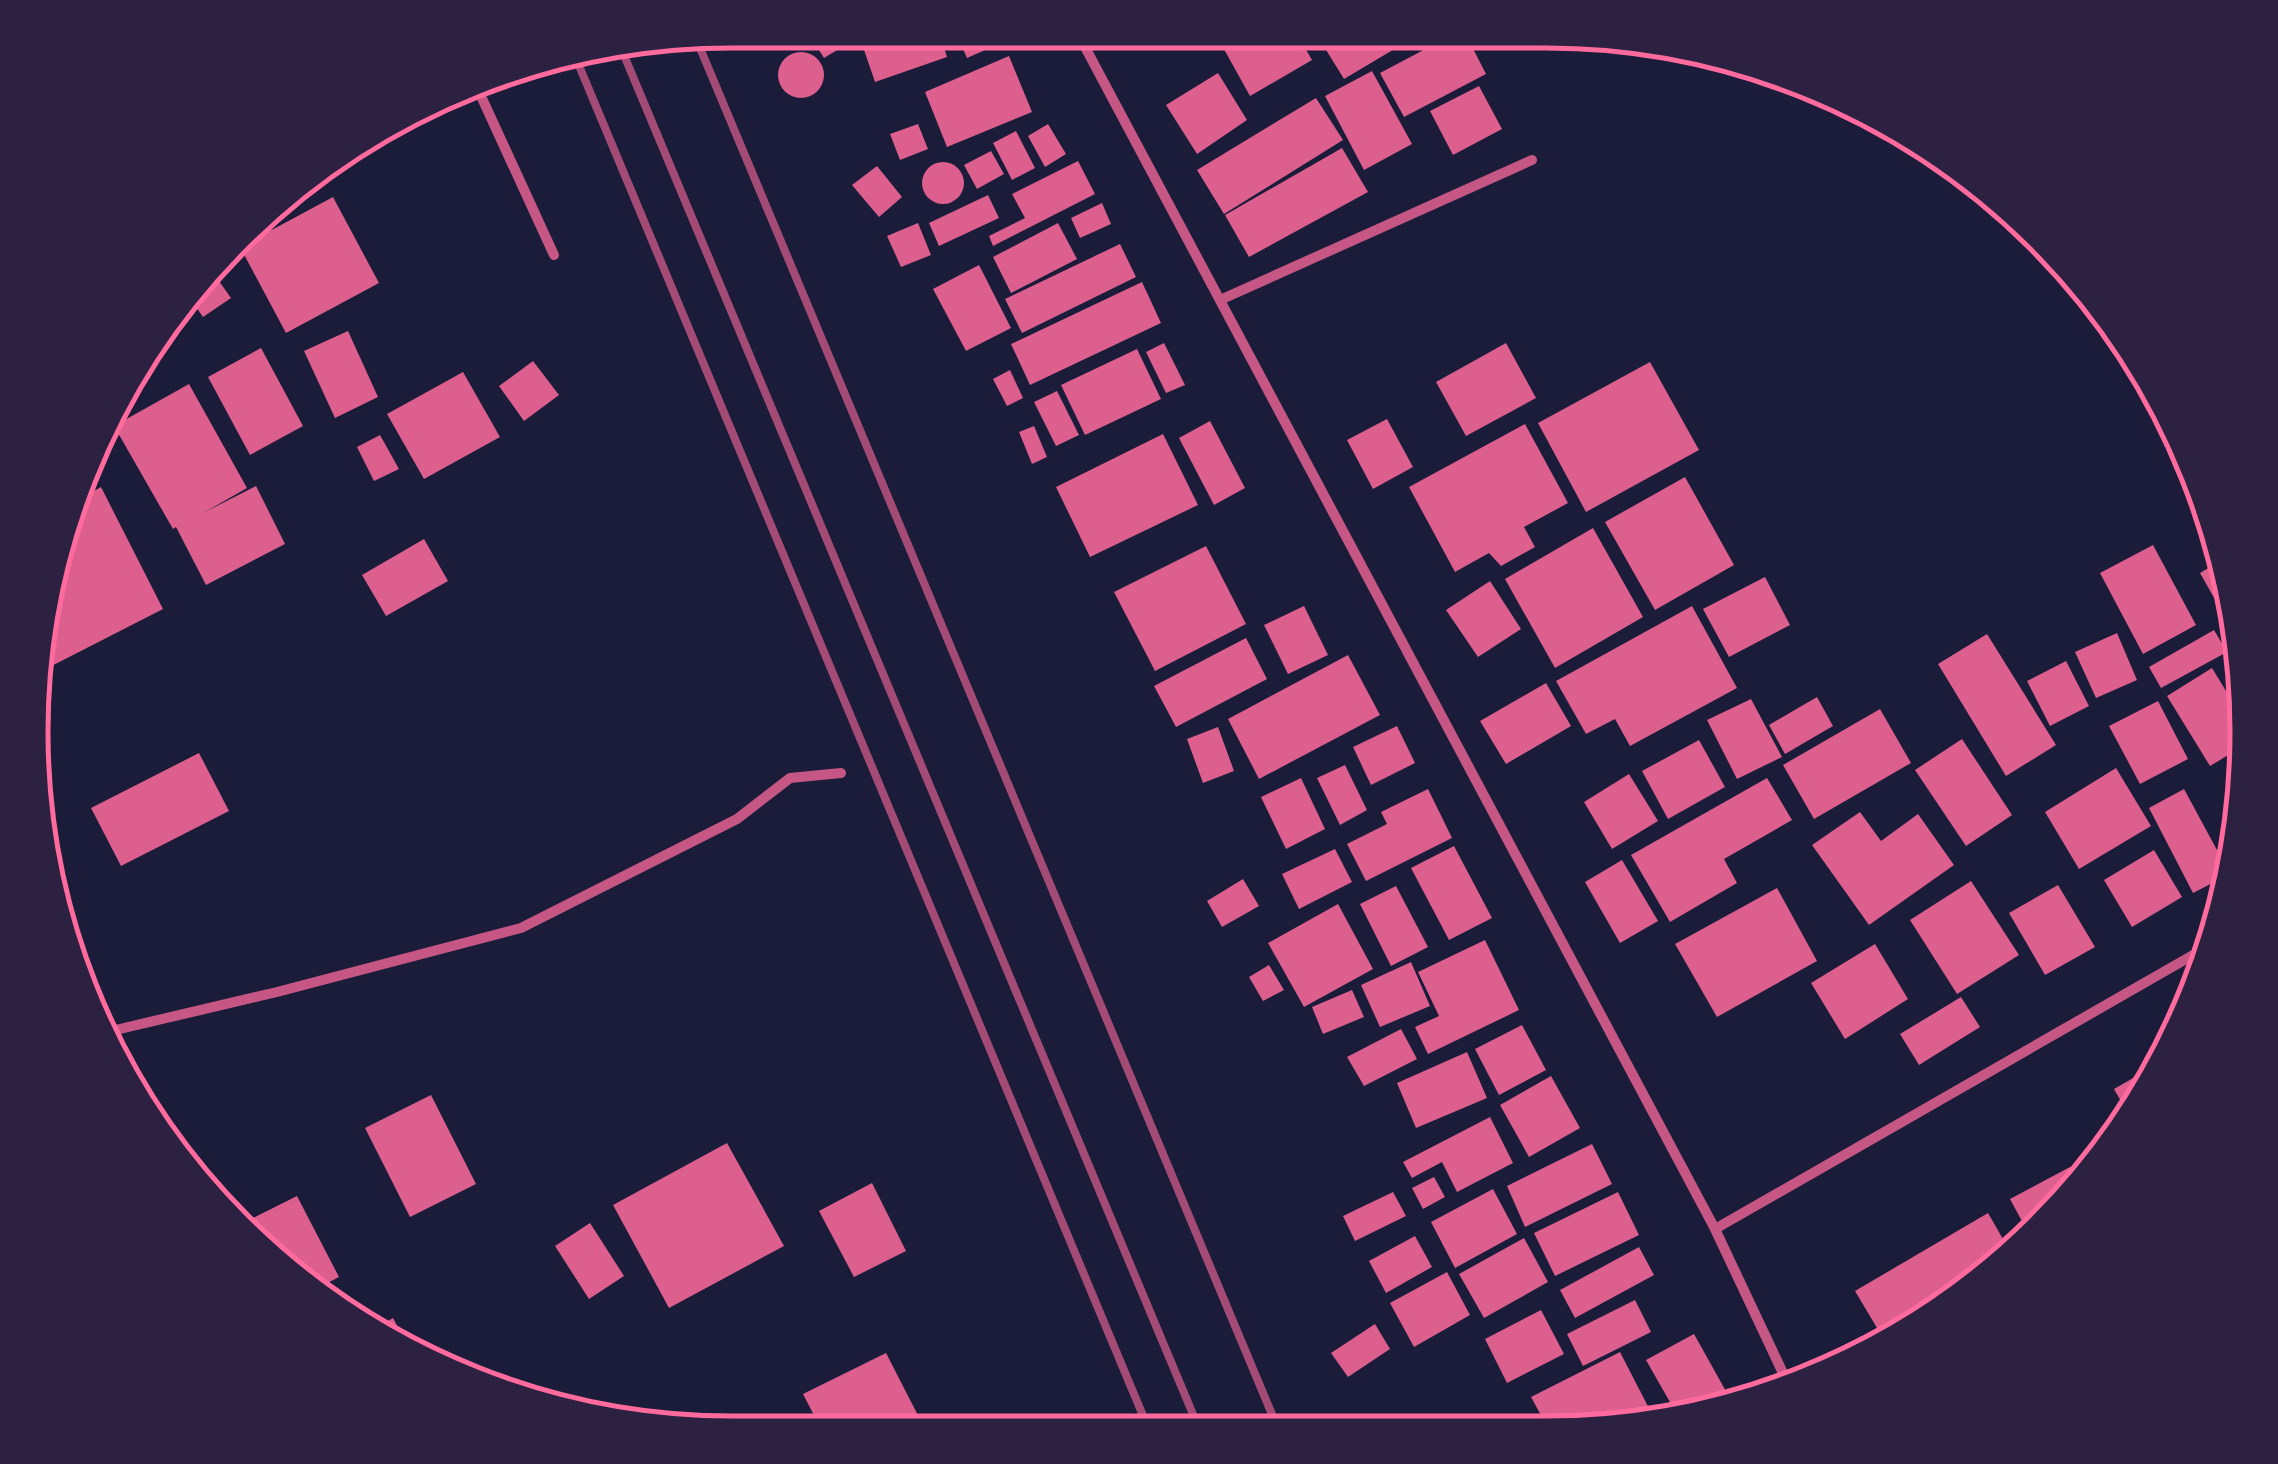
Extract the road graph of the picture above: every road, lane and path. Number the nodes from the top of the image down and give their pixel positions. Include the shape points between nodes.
1 (1086, 48) edge
2 (481, 96) edge
3 (1532, 160) dead end
4 (554, 255) dead end
5 (1220, 300) junction
6 (841, 773) dead end
7 (2193, 955) edge
8 (116, 1030) edge
9 (1715, 1229) junction
10 (1783, 1374) edge

1 - 5 street
2 - 4 street
3 - 5 street
5 - 9 street
6 - 8 street via 790,778 737,819 521,928
7 - 9 street
9 - 10 street

